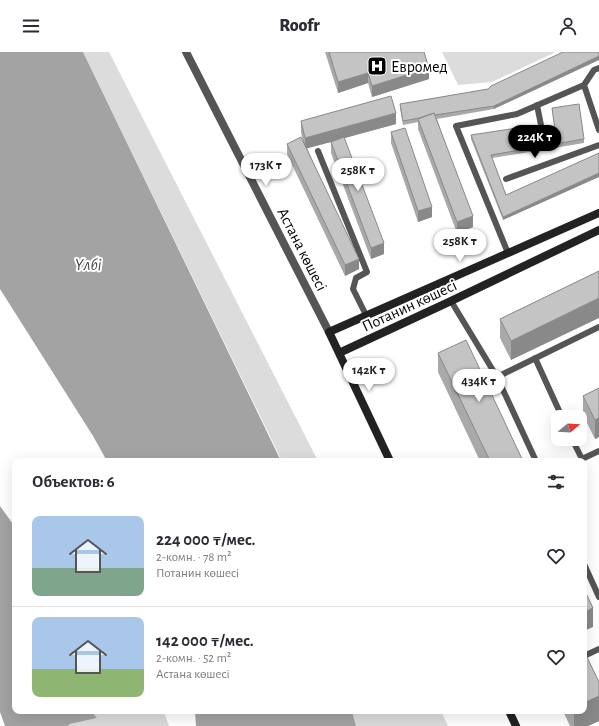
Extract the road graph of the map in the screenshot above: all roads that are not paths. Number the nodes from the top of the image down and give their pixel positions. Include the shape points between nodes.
1 (186, 52) edge
2 (599, 68) edge
3 (584, 85) junction
4 (537, 105) junction
5 (542, 130) dead end
6 (599, 130) edge
7 (599, 145) edge
8 (318, 151) dead end
9 (506, 179) dead end
10 (599, 213) edge
11 (599, 230) edge
12 (508, 253) junction
13 (451, 301) junction
14 (366, 315) junction
15 (599, 327) edge
16 (329, 332) junction
17 (339, 353) junction
18 (535, 358) junction
19 (497, 377) junction
20 (559, 410) edge
21 (576, 446) edge
22 (599, 451) edge
23 (389, 458) edge
24 (535, 458) edge
25 (582, 458) edge
26 (584, 458) edge
27 (587, 571) edge
28 (599, 597) edge
29 (599, 649) edge
30 (587, 656) edge
31 (510, 714) edge
32 (516, 726) edge

1 - 16 street, Астана көшесі
2 - 3 lane via 594,70
3 - 4 lane
3 - 6 lane
4 - 5 lane
4 - 12 lane via 516,114 456,126
7 - 9 lane
8 - 14 lane via 367,272 356,278 353,289
10 - 12 main road, Потанин көшесі
11 - 13 main road, Потанин көшесі
12 - 14 main road, Потанин көшесі
13 - 17 main road, Потанин көшесі
13 - 19 lane
14 - 16 main road, Потанин көшесі
15 - 18 lane
16 - 17 main road, Астана көшесі
17 - 23 main road, Астана көшесі
18 - 19 lane
18 - 20 lane
19 - 24 lane
21 - 25 lane
22 - 26 lane
27 - 28 lane
29 - 30 lane
31 - 32 main road

